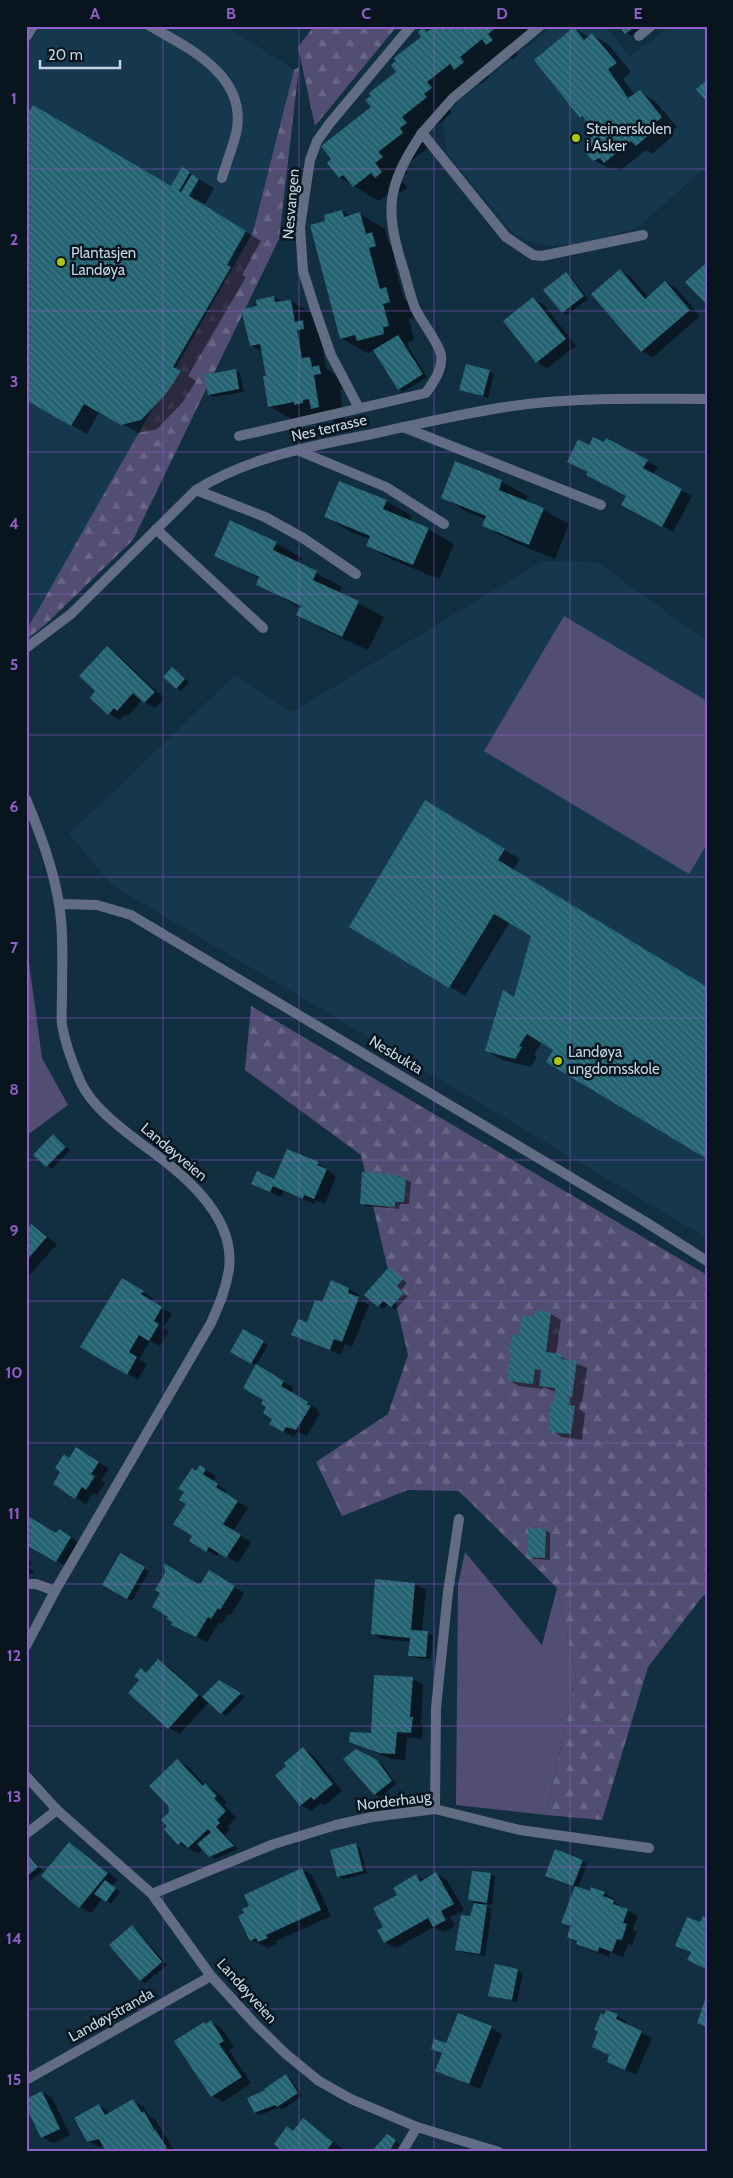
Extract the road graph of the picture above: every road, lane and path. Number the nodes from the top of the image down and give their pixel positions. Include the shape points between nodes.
1 (32, 26) edge
2 (150, 26) edge
3 (411, 26) edge
4 (540, 26) edge
5 (651, 26) edge
6 (639, 36) dead end
7 (26, 37) edge
8 (422, 133) junction
9 (222, 178) dead end
10 (643, 236) dead end
11 (707, 399) edge
12 (359, 408) junction
13 (403, 427) junction
14 (239, 436) dead end
15 (297, 450) junction
16 (196, 490) junction
17 (602, 505) dead end
18 (444, 524) dead end
19 (156, 529) junction
20 (356, 574) dead end
21 (263, 628) dead end
22 (26, 648) edge
23 (26, 799) edge
24 (59, 904) junction
25 (707, 1261) edge
26 (459, 1519) dead end
27 (26, 1584) edge
28 (55, 1591) junction
29 (26, 1646) edge
30 (26, 1776) edge
31 (435, 1809) junction
32 (57, 1810) junction
33 (26, 1834) edge
34 (649, 1848) dead end
35 (152, 1894) junction
36 (211, 1976) junction
37 (26, 2080) edge
38 (417, 2127) junction
39 (402, 2152) edge
40 (499, 2152) edge

1 - 7 street
2 - 9 street via 190,48 218,71 233,92 236,133
3 - 12 street, Nesvangen via 317,141 310,160 300,227 303,271 316,312 331,355
4 - 8 street via 453,98
5 - 6 street
8 - 10 street via 506,237 533,255 542,256
8 - 12 street via 394,184 390,209 394,238 415,308 441,354 440,372 426,393
11 - 13 street, Nes terrasse via 582,399 528,404
12 - 14 street
13 - 15 street, Nes terrasse
13 - 17 street
15 - 16 street, Nes terrasse via 218,476
15 - 18 street via 386,487
16 - 19 street, Nes terrasse
16 - 20 street via 265,517
19 - 21 street
19 - 22 street, Nes terrasse via 71,614
23 - 24 street, Landøyveien via 45,844
24 - 25 street, Nesbukta via 97,905 131,915
24 - 28 street, Landøyveien via 62,1025 81,1083 118,1126 169,1164 198,1191 220,1222 229,1267 224,1295 211,1323
26 - 31 street via 436,1708
27 - 28 street
28 - 29 street, Landøyveien
30 - 32 street, Landøyveien
31 - 34 street, Norderhaug via 520,1830
31 - 35 street, Norderhaug via 372,1816 336,1825 274,1844
32 - 33 street
32 - 35 street, Landøyveien
35 - 36 street, Landøyveien
36 - 37 street, Landøystranda
36 - 38 street, Landøyveien via 268,2036 319,2081 351,2099
38 - 39 street
38 - 40 street, Landøyveien

